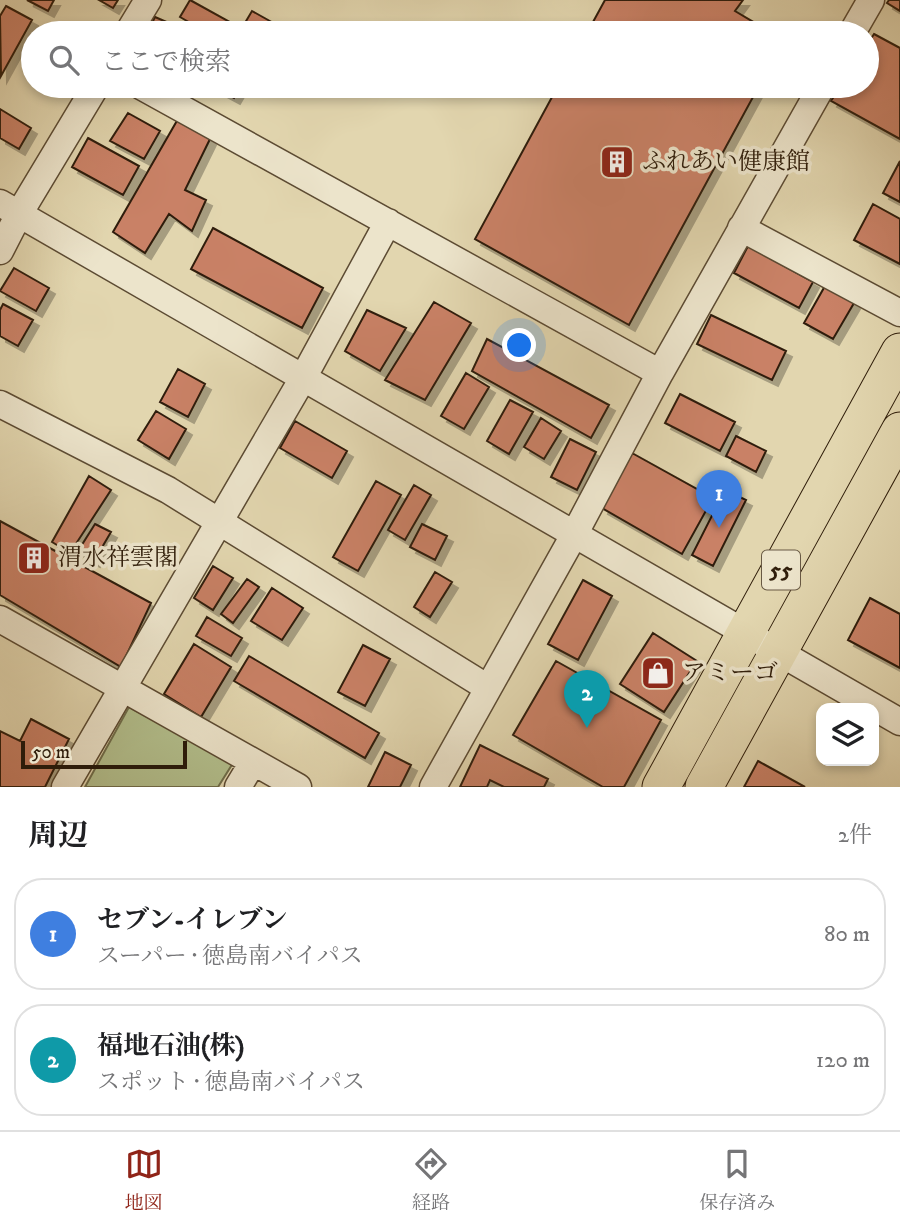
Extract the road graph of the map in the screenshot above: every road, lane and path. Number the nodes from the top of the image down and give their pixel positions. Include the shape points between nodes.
1 (148, 0) edge
2 (871, 0) edge
3 (135, 21) edge
4 (859, 21) edge
5 (87, 98) edge
6 (163, 98) edge
7 (815, 98) edge
8 (9, 208) edge
9 (388, 222) junction
10 (741, 228) junction
11 (0, 251) edge
12 (900, 313) edge
13 (900, 352) edge
14 (660, 373) junction
15 (303, 378) junction
16 (0, 404) edge
17 (900, 431) edge
18 (219, 522) junction
19 (574, 535) junction
20 (0, 619) edge
21 (746, 634) junction
22 (779, 653) junction
23 (122, 688) junction
24 (488, 688) junction
25 (900, 722) edge
26 (253, 762) junction
27 (65, 787) edge
28 (237, 787) edge
29 (298, 787) edge
30 (433, 787) edge
31 (661, 787) edge
32 (704, 787) edge

1 - 3 street
2 - 4 street
5 - 8 street
6 - 9 street
7 - 10 street
8 - 11 street
8 - 15 street
9 - 14 street
9 - 15 street
10 - 12 street
10 - 14 street
13 - 21 highway, 55
14 - 19 street
15 - 18 street
15 - 19 street
16 - 18 street via 168,490
17 - 22 highway, 55
18 - 23 street
18 - 24 street
19 - 21 street
19 - 24 street
20 - 23 street
21 - 22 street
21 - 31 highway, 55
22 - 25 street
22 - 32 highway, 55
23 - 26 street
23 - 27 street
24 - 30 street
26 - 28 street
26 - 29 street

